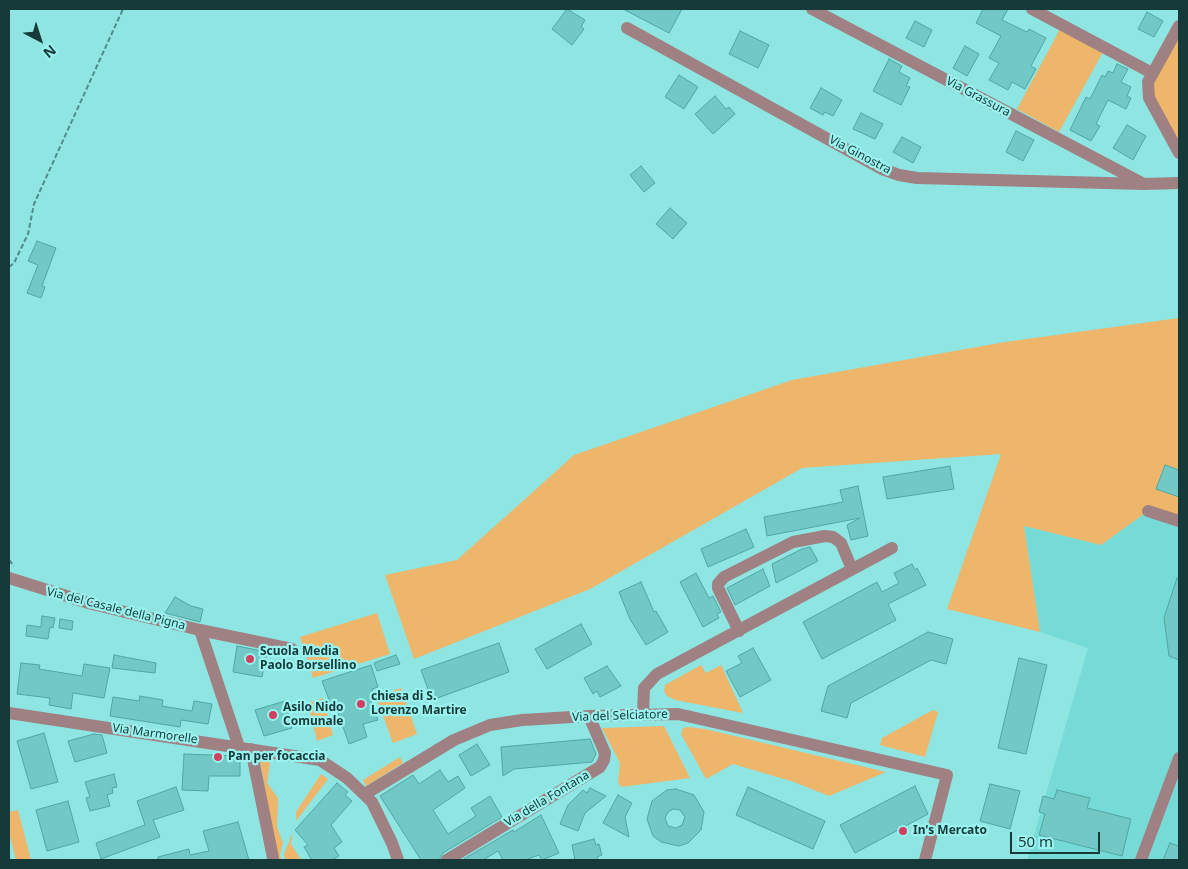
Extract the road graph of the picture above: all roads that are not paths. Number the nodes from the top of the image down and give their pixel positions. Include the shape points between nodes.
1 (812, 9) edge
2 (1032, 9) edge
3 (1179, 26) edge
4 (628, 28) dead end
5 (1152, 72) junction
6 (1179, 153) edge
7 (1179, 182) edge
8 (1144, 184) junction
9 (1148, 511) dead end
10 (1179, 522) edge
11 (892, 548) dead end
12 (852, 569) junction
13 (9, 578) edge
14 (200, 630) junction
15 (739, 630) junction
16 (292, 649) dead end
17 (9, 713) edge
18 (643, 714) junction
19 (589, 716) junction
20 (245, 748) junction
21 (1179, 758) edge
22 (365, 794) junction
23 (273, 858) dead end
24 (398, 860) edge
25 (447, 860) edge
26 (925, 860) edge
27 (1141, 860) edge

1 - 8 street, Via Grassura
2 - 5 street
3 - 5 street
4 - 8 street, Via Ginostra via 882,169 899,175
5 - 6 street via 1148,82 1149,98
7 - 8 street, Via Ginostra
9 - 10 street
11 - 12 street
12 - 15 street
12 - 15 street via 841,543 825,536 792,542 724,577 718,584 719,592
13 - 14 street, Via del Casale della Pigna via 92,604
14 - 16 street
14 - 20 street, Via del Casale della Pigna via 228,712
15 - 18 street via 650,679 642,693
17 - 20 street, Via Marmorelle
18 - 19 street, Via del Selciatore
18 - 26 street, Via del Selciatore via 698,717 947,775
19 - 22 street, Via del Selciatore via 513,721 476,730
19 - 25 street, Via della Fontana via 605,753 600,766
20 - 22 street, Via Marmorelle via 320,760
20 - 23 street, Via del Casale della Pigna
21 - 27 street
22 - 24 street, Via Marmorelle via 377,810

